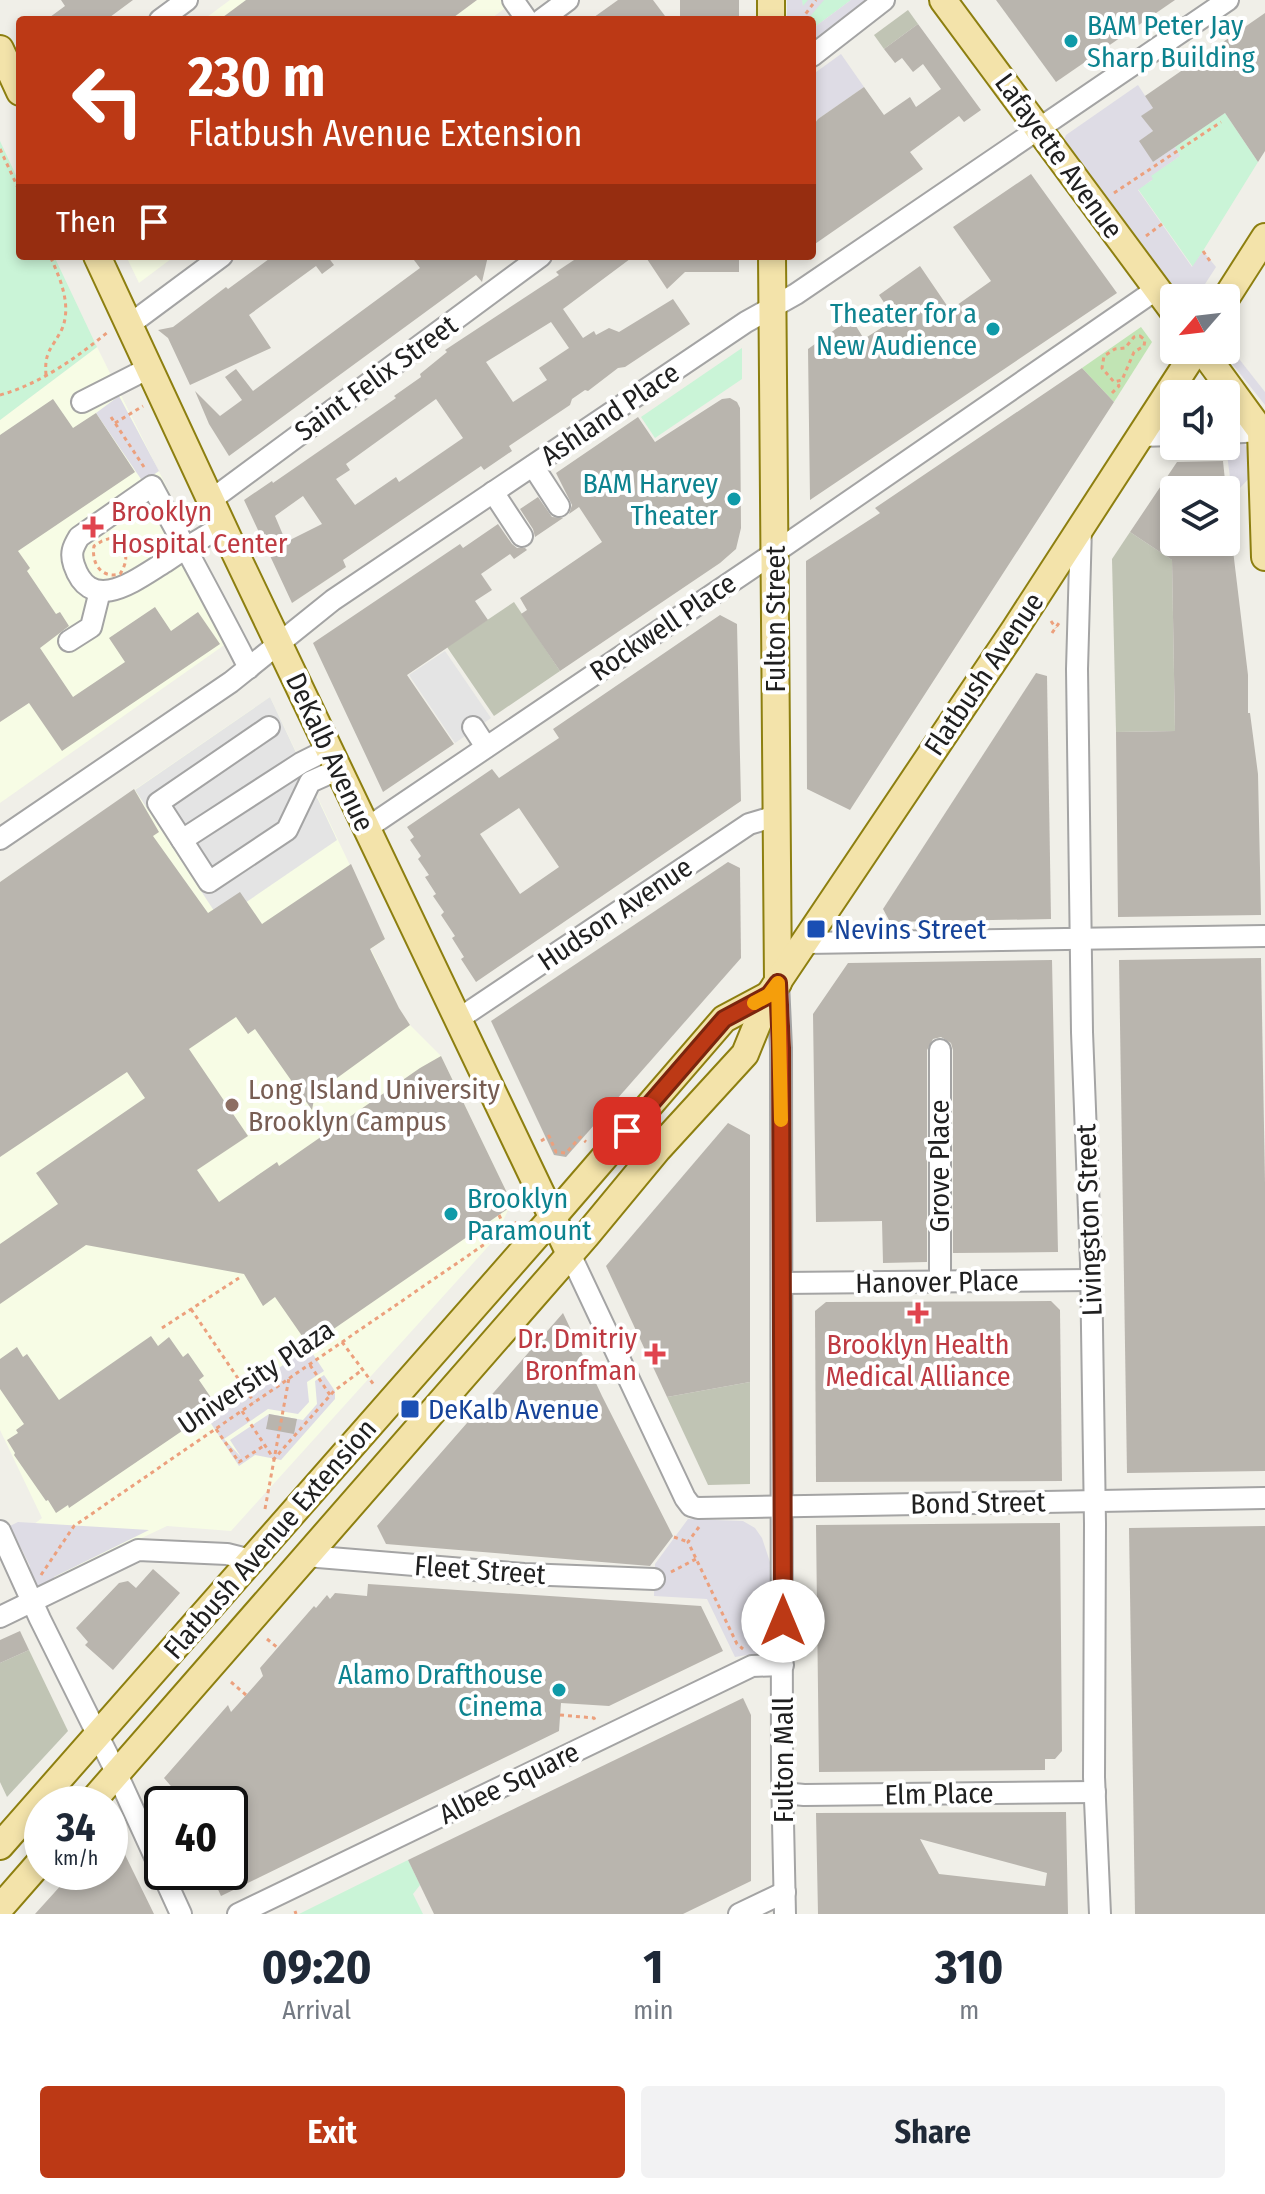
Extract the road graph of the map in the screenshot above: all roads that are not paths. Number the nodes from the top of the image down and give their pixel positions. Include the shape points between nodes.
1 (187, 0) edge
2 (568, 0) edge
3 (884, 0) edge
4 (943, 0) edge
5 (1228, 0) edge
6 (165, 16) edge
7 (546, 16) edge
8 (0, 49) edge
9 (816, 53) edge
10 (16, 83) edge
11 (1040, 130) junction
12 (1265, 237) edge
13 (98, 260) edge
14 (216, 260) edge
15 (536, 260) edge
16 (772, 260) edge
17 (1235, 284) edge
18 (1157, 289) junction
19 (1160, 293) edge
20 (774, 307) junction
21 (118, 328) junction
22 (1189, 364) edge
23 (1211, 364) edge
24 (149, 368) junction
25 (82, 402) dead end
26 (1264, 429) edge
27 (1240, 432) edge
28 (1160, 435) edge
29 (1140, 436) junction
30 (533, 466) junction
31 (493, 492) junction
32 (211, 500) junction
33 (559, 506) dead end
34 (223, 526) junction
35 (1081, 527) junction
36 (522, 536) dead end
37 (186, 548) junction
38 (774, 553) junction
39 (1265, 557) edge
40 (100, 591) junction
41 (69, 641) dead end
42 (279, 644) junction
43 (249, 668) junction
44 (269, 727) dead end
45 (473, 727) dead end
46 (486, 747) junction
47 (334, 759) junction
48 (776, 816) junction
49 (367, 828) junction
50 (0, 839) edge
51 (182, 840) junction
52 (1265, 936) edge
53 (1082, 939) junction
54 (806, 943) junction
55 (774, 989) junction
56 (457, 1020) junction
57 (940, 1050) dead end
58 (552, 1218) junction
59 (570, 1254) junction
60 (1091, 1280) junction
61 (940, 1282) junction
62 (782, 1283) junction
63 (1265, 1498) edge
64 (1095, 1502) junction
65 (691, 1506) joint
66 (782, 1506) junction
67 (0, 1531) edge
68 (306, 1556) junction
69 (251, 1560) junction
70 (654, 1579) road end
71 (32, 1602) junction
72 (0, 1617) edge
73 (783, 1665) junction
74 (97, 1736) junction
75 (117, 1774) junction
76 (106, 1786) edge
77 (1095, 1792) junction
78 (783, 1793) junction
79 (3, 1838) edge
80 (24, 1881) edge
81 (785, 1892) junction
82 (0, 1908) edge
83 (181, 1914) edge
84 (238, 1914) edge
85 (739, 1914) edge
86 (785, 1914) edge
87 (1100, 1914) edge

1 - 6 street
2 - 7 street
3 - 9 street
4 - 11 main road, Lafayette Avenue
5 - 11 street, Ashland Place
8 - 10 main road
11 - 18 main road, Lafayette Avenue
11 - 20 street, Ashland Place
12 - 17 main road
13 - 21 main road, DeKalb Avenue
14 - 21 street
15 - 32 street, Saint Felix Street
16 - 20 main road, Fulton Street
18 - 19 main road, Lafayette Avenue
18 - 38 street, Rockwell Place
20 - 30 street, Ashland Place
20 - 38 main road, Fulton Street
21 - 24 main road, DeKalb Avenue
22 - 29 main road, Flatbush Avenue
23 - 26 main road
24 - 25 street
24 - 32 main road, DeKalb Avenue
26 - 27 street
26 - 39 main road
28 - 29 street
29 - 35 main road, Flatbush Avenue
30 - 31 street, Ashland Place
30 - 33 street
31 - 36 street
31 - 42 street, Ashland Place via 333,600
32 - 34 main road, DeKalb Avenue
34 - 37 street
34 - 42 main road, DeKalb Avenue
35 - 53 street, Livingston Street via 1077,669
35 - 54 main road, Flatbush Avenue
37 - 40 street via 132,582
37 - 40 street via 152,486 72,547 81,580
37 - 43 street
38 - 46 street, Rockwell Place
38 - 48 main road, Fulton Street
40 - 41 street via 91,627
42 - 43 street, Ashland Place
42 - 47 main road, DeKalb Avenue
43 - 50 street, Ashland Place
44 - 51 street via 158,803
45 - 46 street
46 - 49 street, Rockwell Place
47 - 49 main road, DeKalb Avenue
47 - 51 street via 301,763
47 - 51 street via 310,782 287,830 209,882
48 - 55 main road, Fulton Street
48 - 56 street, Hudson Avenue via 749,824
49 - 56 main road, DeKalb Avenue
52 - 53 street
53 - 54 street
53 - 60 street, Livingston Street
54 - 55 main road, Flatbush Avenue
55 - 58 main road, Flatbush Avenue Extension via 724,1019
55 - 59 main road, Flatbush Avenue Extension via 745,1054
55 - 62 street, Fulton Mall via 781,1048
56 - 58 main road, DeKalb Avenue
57 - 61 street, Grove Place
58 - 59 main road, DeKalb Avenue
58 - 69 main road, Flatbush Avenue Extension
59 - 65 street, DeKalb Avenue
59 - 68 main road, Flatbush Avenue Extension
60 - 61 street, Hanover Place
60 - 64 street, Livingston Street
61 - 62 street, Hanover Place
62 - 66 street, Fulton Mall
63 - 64 street, Bond Street
64 - 66 street, Bond Street
64 - 77 street, Livingston Street
65 - 66 street, Bond Street
66 - 73 street, Fulton Mall
67 - 71 street
68 - 70 street, Fleet Street
68 - 75 main road, Flatbush Avenue Extension
69 - 71 street via 138,1550
69 - 74 main road, Flatbush Avenue Extension
71 - 72 street
71 - 74 street
73 - 78 street, Fulton Mall
73 - 84 street, Albee Square via 752,1666
74 - 75 street
74 - 79 main road, Flatbush Avenue Extension
75 - 76 main road, Flatbush Avenue Extension
75 - 83 street
77 - 78 street, Elm Place via 939,1804
77 - 87 street, Livingston Street
78 - 81 street, Fulton Mall
80 - 82 main road
81 - 85 street
81 - 86 street, Fulton Mall

